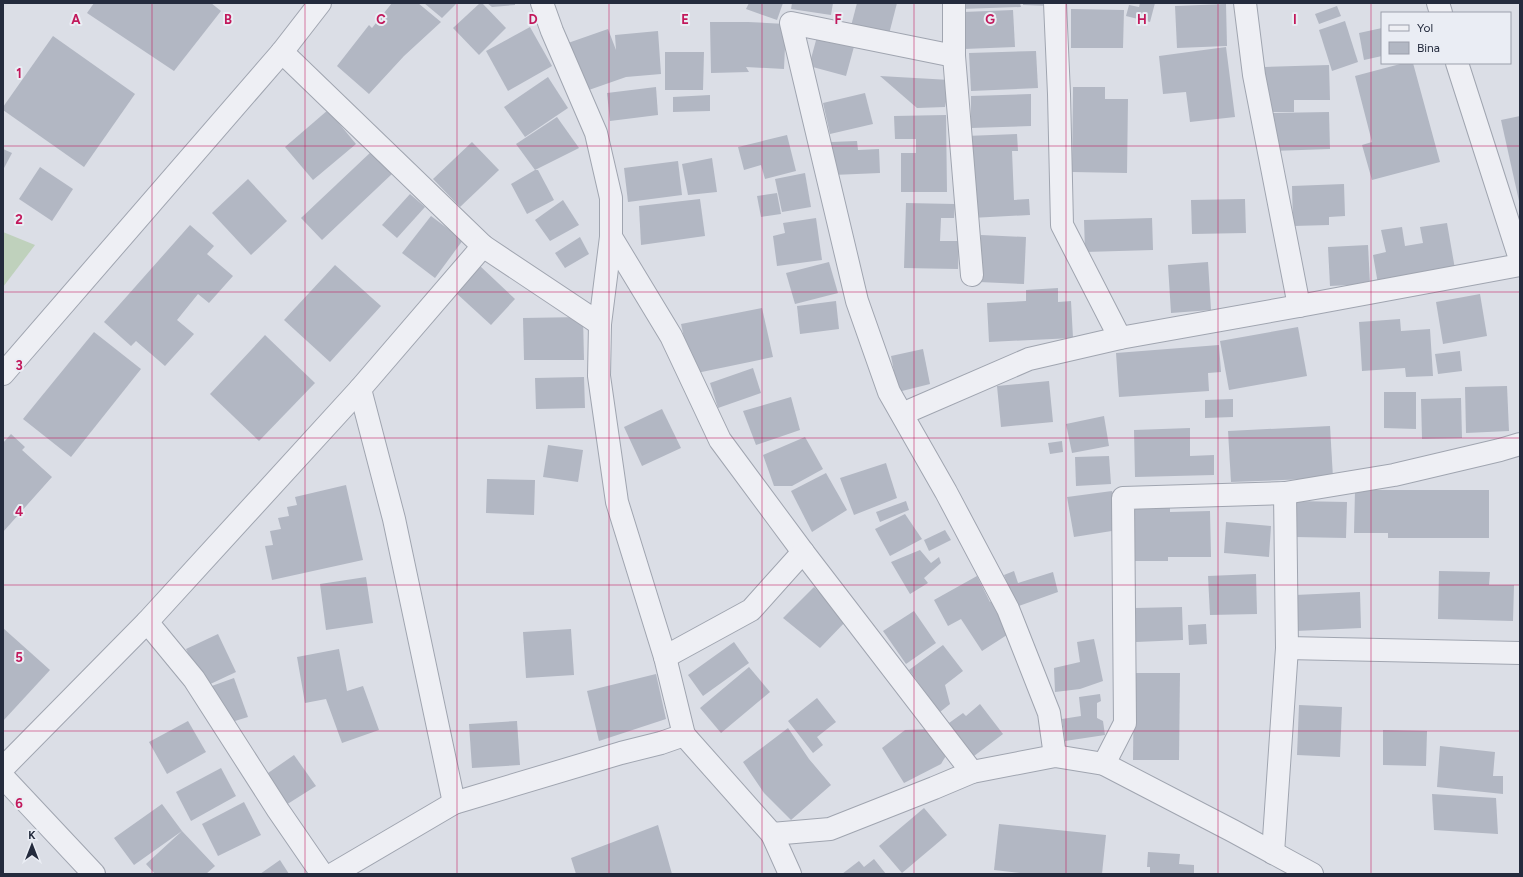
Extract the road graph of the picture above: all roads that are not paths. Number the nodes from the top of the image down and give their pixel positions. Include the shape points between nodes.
1 (320, 3) edge
2 (542, 3) edge
3 (954, 3) edge
4 (1055, 3) edge
5 (1245, 3) edge
6 (282, 52) junction
7 (954, 56) junction
8 (1456, 64) edge
9 (611, 237) junction
10 (483, 246) junction
11 (1520, 259) edge
12 (1520, 265) edge
13 (972, 275) dead end
14 (1299, 306) junction
15 (600, 324) junction
16 (1120, 338) junction
17 (3, 374) edge
18 (360, 389) junction
19 (902, 414) junction
20 (1520, 444) edge
21 (1284, 493) junction
22 (803, 552) junction
23 (147, 622) junction
24 (1286, 648) junction
25 (1520, 653) edge
26 (665, 657) junction
27 (684, 735) junction
28 (1054, 756) junction
29 (1104, 764) junction
30 (3, 768) edge
31 (972, 772) junction
32 (3, 777) edge
33 (454, 803) junction
34 (772, 834) junction
35 (1273, 853) junction
36 (1295, 871) edge
37 (94, 874) edge
38 (322, 874) edge
39 (333, 874) edge
40 (790, 874) edge

1 - 6 street
2 - 9 street via 596,133 611,198
3 - 7 street
4 - 16 street via 1062,225
5 - 14 street via 1254,75
6 - 10 street
6 - 17 street
7 - 13 street
7 - 19 street via 791,23 857,301 889,392
8 - 11 street
9 - 15 street
9 - 22 street via 671,336 720,440
10 - 15 street
10 - 18 street
12 - 14 street
14 - 16 street
15 - 26 street via 599,376 617,502
16 - 19 street via 1029,359
18 - 23 street
18 - 33 street via 394,519
19 - 28 street via 1008,609 1049,713
20 - 21 street via 1394,474
21 - 24 street
21 - 29 street via 1123,498 1125,723
22 - 26 street via 751,610
22 - 31 street
23 - 30 street
23 - 38 street via 194,679
24 - 25 street
24 - 35 street
26 - 27 street
27 - 33 street
27 - 34 street
28 - 29 street
28 - 31 street
29 - 35 street
31 - 34 street via 830,829
32 - 37 street
33 - 39 street
34 - 40 street
35 - 36 street

